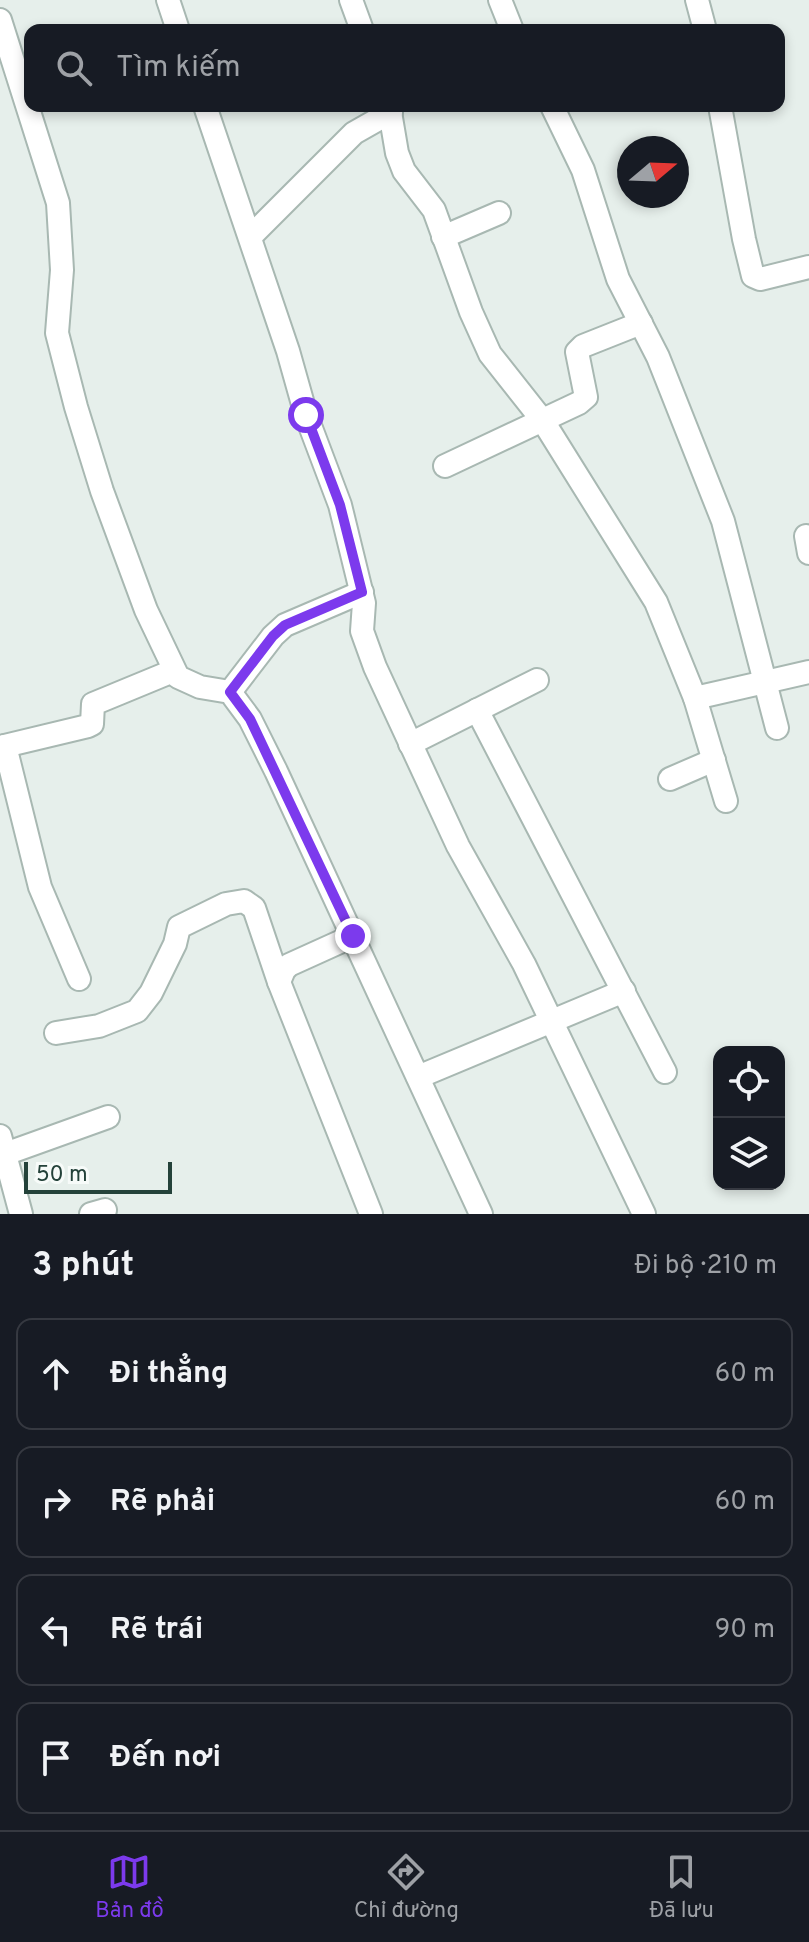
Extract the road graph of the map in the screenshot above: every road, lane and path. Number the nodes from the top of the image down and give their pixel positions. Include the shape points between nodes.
1 (168, 0) edge
2 (351, 0) edge
3 (500, 0) edge
4 (697, 0) edge
5 (0, 20) edge
6 (176, 24) edge
7 (360, 24) edge
8 (510, 24) edge
9 (703, 24) edge
10 (24, 96) edge
11 (29, 112) edge
12 (207, 112) edge
13 (386, 112) edge
14 (390, 112) edge
15 (555, 112) edge
16 (721, 112) edge
17 (499, 213) dead end
18 (250, 237) junction
19 (443, 237) junction
20 (809, 267) edge
21 (641, 323) junction
22 (543, 421) junction
23 (445, 466) dead end
24 (362, 592) junction
25 (173, 671) junction
26 (809, 672) edge
27 (537, 680) dead end
28 (764, 681) junction
29 (230, 692) junction
30 (695, 698) junction
31 (477, 710) junction
32 (777, 728) dead end
33 (410, 744) junction
34 (2, 746) edge
35 (714, 760) junction
36 (670, 779) dead end
37 (726, 801) dead end
38 (353, 936) junction
39 (79, 979) dead end
40 (279, 982) junction
41 (624, 991) junction
42 (551, 1023) junction
43 (56, 1033) dead end
44 (665, 1072) dead end
45 (418, 1077) junction
46 (108, 1117) dead end
47 (2, 1145) edge
48 (21, 1214) edge
49 (371, 1214) edge
50 (481, 1214) edge
51 (644, 1214) edge

1 - 6 street
2 - 7 street
3 - 8 street
4 - 9 street
5 - 10 street
11 - 25 street via 58,203 62,270 57,333 72,392 102,491
12 - 18 street
13 - 18 street via 354,133
14 - 19 street via 404,171 434,210
15 - 21 street via 583,170 618,279
16 - 20 street via 753,276 760,279
17 - 19 street
18 - 24 street via 340,505
19 - 22 street via 490,354
21 - 22 street via 580,348 576,359 586,397
21 - 28 street via 723,521
22 - 23 street
22 - 30 street via 656,602
24 - 29 street via 285,625
24 - 33 street via 362,631
25 - 29 street via 200,687
25 - 34 street via 93,704 88,726
26 - 28 street
27 - 31 street
28 - 30 street
28 - 32 street
29 - 38 street via 256,732
30 - 35 street
31 - 33 street
31 - 41 street
33 - 42 street
34 - 39 street via 40,887
35 - 36 street
35 - 37 street
38 - 40 street via 289,965
38 - 45 street
40 - 43 street via 254,908 244,901 226,904 179,927 151,993 137,1011 99,1026
40 - 49 street
41 - 42 street
41 - 44 street
42 - 45 street
42 - 51 street
45 - 50 street
46 - 47 street
47 - 48 street

